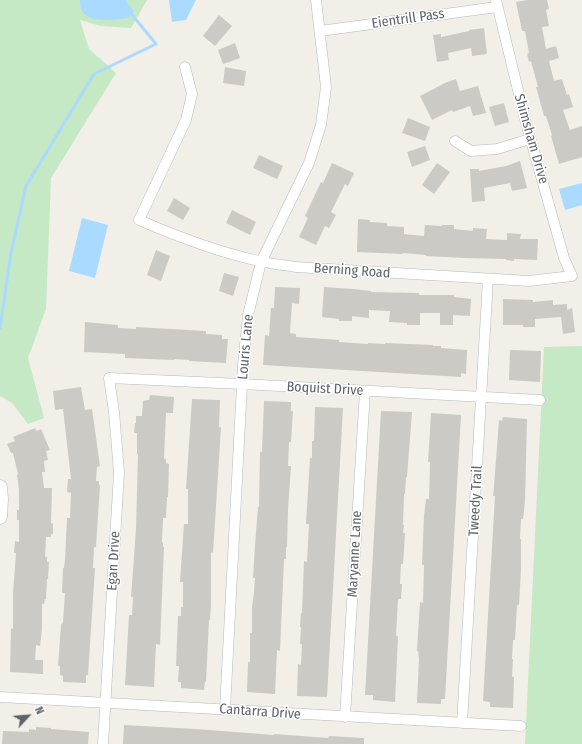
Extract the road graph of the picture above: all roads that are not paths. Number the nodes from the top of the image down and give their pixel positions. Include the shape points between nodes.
1 (316, 0) edge
2 (496, 4) edge
3 (320, 31) junction
4 (185, 67) dead end
5 (530, 139) junction
6 (455, 141) dead end
7 (261, 262) junction
8 (572, 276) joint
9 (488, 279) junction
10 (109, 378) joint
11 (242, 384) junction
12 (365, 391) junction
13 (482, 396) junction
14 (540, 400) dead end
15 (0, 487) edge
16 (0, 517) edge
17 (0, 697) edge
18 (106, 704) junction
19 (226, 710) junction
20 (345, 717) junction
21 (462, 723) junction
22 (521, 726) dead end
23 (103, 744) edge

1 - 3 street, Louris Lane
2 - 3 street, Eientrill Pass
2 - 5 street, Shimsham Drive
3 - 7 street, Louris Lane via 326,87 321,124 309,163
4 - 7 street, Berning Road via 192,94 186,120 139,220 176,236
5 - 6 street via 497,149 471,151
5 - 8 street, Shimsham Drive via 564,258
7 - 9 street, Berning Road via 296,267
7 - 11 street, Louris Lane via 248,315
8 - 9 street, Berning Road via 529,281
9 - 13 street, Tweedy Trail
10 - 11 street, Boquist Drive
10 - 18 street, Egan Drive via 119,472
11 - 12 street, Boquist Drive
11 - 19 street, Louris Lane
12 - 13 street, Boquist Drive
12 - 20 street, Maryanne Lane
13 - 14 street, Boquist Drive
13 - 21 street, Tweedy Trail
15 - 16 street
17 - 18 street, Cantarra Drive
18 - 19 street, Cantarra Drive
18 - 23 street, Egan Drive
19 - 20 street, Cantarra Drive
20 - 21 street, Cantarra Drive
21 - 22 street, Cantarra Drive

